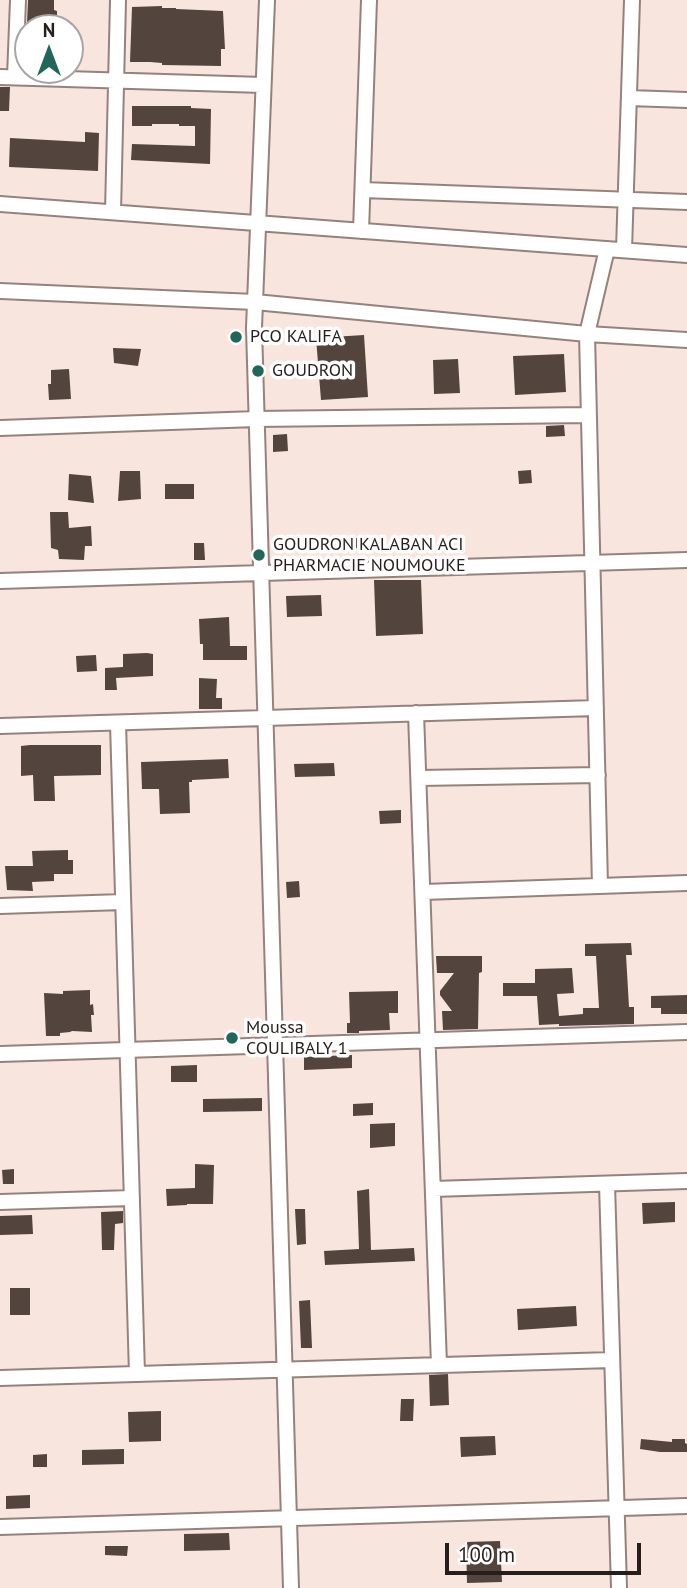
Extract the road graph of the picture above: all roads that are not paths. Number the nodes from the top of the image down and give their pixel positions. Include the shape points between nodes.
1 (18, 0) edge
2 (118, 0) edge
3 (267, 0) edge
4 (369, 0) edge
5 (632, 0) edge
6 (7, 77) edge
7 (116, 80) junction
8 (263, 85) junction
9 (629, 99) junction
10 (687, 100) edge
11 (363, 190) junction
12 (626, 200) junction
13 (687, 202) edge
14 (0, 204) edge
15 (113, 212) junction
16 (258, 223) junction
17 (361, 231) junction
18 (607, 249) junction
19 (624, 250) junction
20 (687, 255) edge
21 (0, 291) edge
22 (255, 302) junction
23 (587, 334) junction
24 (687, 340) edge
25 (588, 415) junction
26 (256, 419) junction
27 (0, 428) edge
28 (687, 560) edge
29 (592, 563) junction
30 (261, 573) junction
31 (0, 581) edge
32 (596, 708) junction
33 (416, 713) junction
34 (265, 718) junction
35 (118, 723) junction
36 (0, 726) edge
37 (597, 775) junction
38 (419, 778) junction
39 (687, 883) edge
40 (600, 886) junction
41 (423, 892) junction
42 (123, 902) junction
43 (0, 906) edge
44 (687, 1032) edge
45 (428, 1040) junction
46 (275, 1045) junction
47 (127, 1050) junction
48 (0, 1054) edge
49 (687, 1181) edge
50 (607, 1184) junction
51 (433, 1189) junction
52 (132, 1198) junction
53 (0, 1202) edge
54 (612, 1360) junction
55 (439, 1365) junction
56 (284, 1370) junction
57 (137, 1374) junction
58 (0, 1378) edge
59 (687, 1506) edge
60 (617, 1508) junction
61 (288, 1518) junction
62 (0, 1527) edge
63 (290, 1588) edge
64 (619, 1588) edge

1 - 6 street
2 - 7 street
3 - 8 street
4 - 11 street
5 - 9 street
6 - 7 street
7 - 8 street
7 - 15 street
8 - 16 street
9 - 10 street
9 - 12 street
11 - 12 street
11 - 17 street
12 - 13 street
12 - 19 street
14 - 15 street
15 - 16 street
16 - 17 street
16 - 22 street
17 - 18 street
18 - 19 street
18 - 23 street
19 - 20 street
21 - 22 street
22 - 23 street
22 - 26 street
23 - 24 street
23 - 25 street
25 - 26 street
25 - 29 street
26 - 27 street
26 - 30 street
28 - 29 street
29 - 30 street
29 - 32 street
30 - 31 street
30 - 34 street
32 - 33 street
32 - 37 street
33 - 34 street
33 - 38 street
34 - 35 street
34 - 46 street
35 - 36 street
35 - 42 street
37 - 38 street
37 - 40 street
38 - 41 street
39 - 40 street
40 - 41 street
41 - 45 street
42 - 43 street
42 - 47 street
44 - 45 street
45 - 46 street
45 - 51 street
46 - 47 street
46 - 56 street
47 - 48 street
47 - 52 street
49 - 50 street
50 - 51 street
50 - 54 street
51 - 55 street
52 - 53 street
52 - 57 street
54 - 55 street
54 - 60 street
55 - 56 street
56 - 57 street
56 - 61 street
57 - 58 street
59 - 60 street
60 - 61 street
60 - 64 street
61 - 62 street
61 - 63 street

